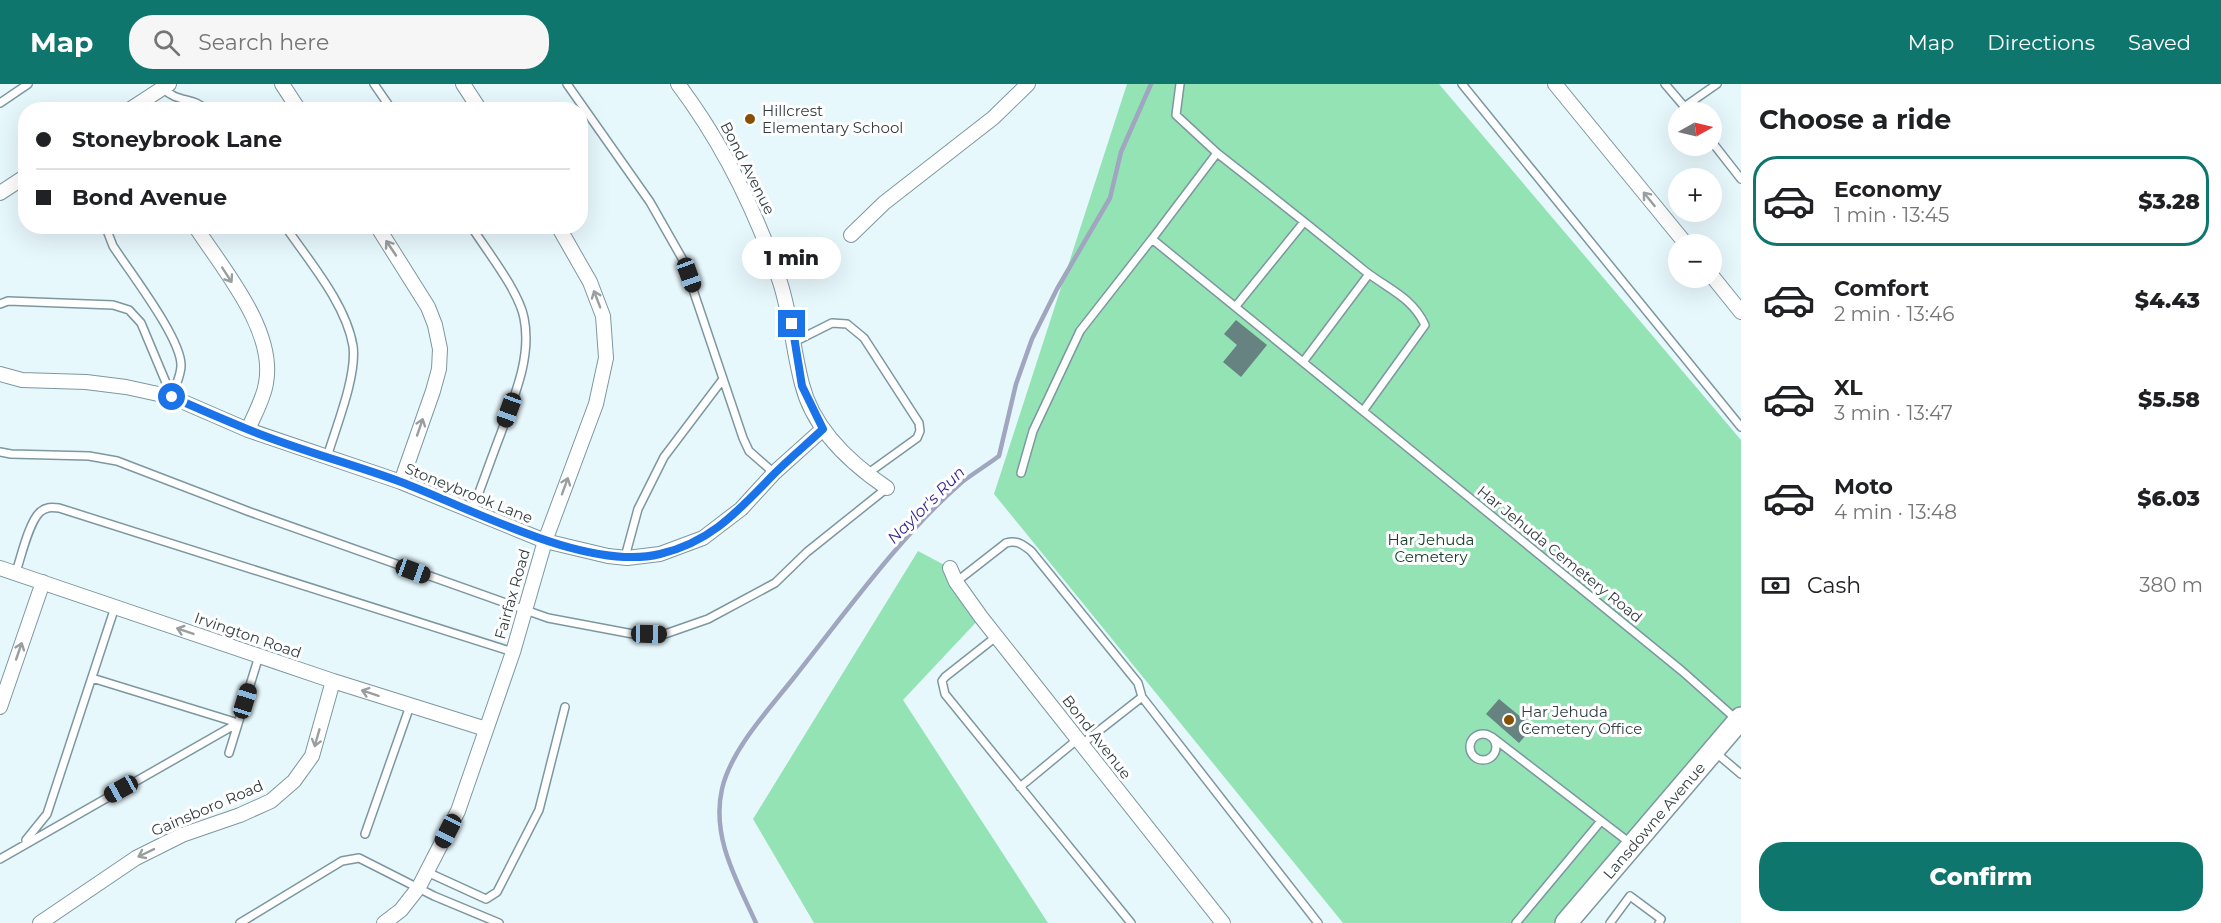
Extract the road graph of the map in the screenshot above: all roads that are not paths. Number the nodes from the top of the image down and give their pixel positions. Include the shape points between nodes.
1 (28, 84) edge
2 (282, 84) edge
3 (375, 84) edge
4 (463, 84) edge
5 (567, 84) edge
6 (678, 84) edge
7 (1028, 84) edge
8 (1180, 84) edge
9 (1462, 84) edge
10 (1555, 84) edge
11 (1665, 84) edge
12 (1718, 84) edge
13 (166, 86) edge
14 (141, 102) edge
15 (194, 102) edge
16 (294, 102) edge
17 (387, 102) edge
18 (475, 102) edge
19 (580, 102) edge
20 (1680, 102) edge
21 (1696, 102) edge
22 (0, 103) edge
23 (588, 114) edge
24 (1217, 153) junction
25 (1722, 154) edge
26 (1741, 179) edge
27 (18, 181) edge
28 (0, 193) edge
29 (1304, 222) junction
30 (108, 234) edge
31 (200, 234) edge
32 (290, 234) edge
33 (382, 234) edge
34 (476, 234) edge
35 (563, 234) edge
36 (1678, 234) edge
37 (851, 235) dead end
38 (1152, 239) junction
39 (1369, 274) junction
40 (1722, 288) edge
41 (0, 304) edge
42 (1236, 306) junction
43 (1741, 312) edge
44 (794, 342) junction
45 (1303, 362) junction
46 (0, 374) edge
47 (723, 379) junction
48 (172, 397) junction
49 (1363, 411) junction
50 (1741, 428) edge
51 (823, 429) junction
52 (248, 430) junction
53 (0, 452) edge
54 (327, 457) junction
55 (774, 473) junction
56 (1021, 473) dead end
57 (867, 474) junction
58 (401, 482) junction
59 (887, 488) joint
60 (472, 512) junction
61 (545, 541) junction
62 (625, 558) junction
63 (0, 568) edge
64 (950, 568) dead end
65 (16, 572) junction
66 (42, 582) junction
67 (956, 582) junction
68 (115, 607) junction
69 (526, 609) junction
70 (997, 636) junction
71 (513, 652) junction
72 (259, 656) junction
73 (92, 678) junction
74 (333, 681) junction
75 (1142, 697) junction
76 (410, 706) junction
77 (0, 707) edge
78 (565, 707) dead end
79 (1740, 719) edge
80 (237, 723) junction
81 (486, 729) junction
82 (1492, 737) dead end
83 (1080, 742) junction
84 (1713, 751) junction
85 (229, 753) dead end
86 (1741, 774) edge
87 (1020, 787) junction
88 (47, 814) junction
89 (1601, 821) junction
90 (62, 822) junction
91 (365, 834) dead end
92 (1633, 845) junction
93 (17, 848) junction
94 (0, 859) edge
95 (427, 872) junction
96 (419, 887) junction
97 (1662, 922) edge
98 (40, 923) edge
99 (240, 923) edge
100 (384, 923) edge
101 (499, 923) edge
102 (1131, 923) edge
103 (1223, 923) edge
104 (1318, 923) edge
105 (1516, 923) edge
106 (1566, 923) edge
107 (1610, 923) edge

1 - 22 lane
2 - 16 street
3 - 17 lane
4 - 18 street
5 - 19 lane
6 - 44 street, Bond Avenue via 714,136 760,227 787,303
7 - 37 street via 993,118 884,203
8 - 24 lane via 1176,116
9 - 50 lane
36 -> 10 street
11 - 20 lane
12 - 21 lane
13 - 14 street
13 - 15 lane via 171,96
23 - 47 lane via 650,202 683,260
24 - 29 lane
24 - 38 lane
25 - 26 lane
27 - 28 street
29 - 39 lane
29 - 42 lane
30 - 48 lane via 172,335 181,366
31 -> 52 street via 253,315 267,351 266,385
32 - 54 lane via 332,295 347,324 353,347 344,405
58 -> 33 street via 433,391 440,349 429,307
34 - 60 lane via 517,300 524,317 525,337 517,389
61 -> 35 street, Fairfax Road via 596,404 606,358 603,316 590,282
38 - 42 lane, Har Jehuda Cemetery Road
38 - 56 lane via 1080,331 1033,431
39 - 45 lane
39 - 49 lane via 1412,303 1425,325
40 - 43 street
41 - 48 lane via 8,301 113,305 129,310 141,323
42 - 45 lane, Har Jehuda Cemetery Road
44 - 51 street, Bond Avenue via 802,386
44 - 57 lane via 832,323 847,324 864,338 919,423 917,438
45 - 49 lane, Har Jehuda Cemetery Road
46 - 48 street, Stoneybrook Lane via 22,380 126,387
47 - 55 lane via 749,452
47 - 62 lane via 664,457 638,509
48 - 52 street, Stoneybrook Lane
49 - 79 lane, Har Jehuda Cemetery Road
51 - 55 street, Stoneybrook Lane
51 - 57 street, Bond Avenue
52 - 54 street, Stoneybrook Lane
53 - 69 lane via 117,461
54 - 58 street, Stoneybrook Lane
55 - 62 street, Stoneybrook Lane via 741,509 703,538 660,554
57 - 59 street, Bond Avenue
58 - 60 street, Stoneybrook Lane
59 - 69 lane via 775,583 708,619 664,634 633,634 548,618
60 - 61 street, Stoneybrook Lane
61 - 62 street, Stoneybrook Lane
61 - 69 street, Fairfax Road
63 - 65 street, Irvington Road
64 - 67 street, Bond Avenue
65 - 66 street, Irvington Road
65 - 71 lane via 34,519 48,507 59,508
66 - 68 street, Irvington Road
77 -> 66 street
67 - 70 street, Bond Avenue
67 - 75 lane via 1006,543 1022,544 1031,550 1138,683
72 -> 68 street, Irvington Road
68 - 73 lane
69 - 71 street, Fairfax Road
70 - 83 street, Bond Avenue
70 - 87 lane via 945,676 942,687
71 - 81 street, Fairfax Road
72 - 74 street, Irvington Road
72 - 80 lane
73 - 80 lane
73 - 88 lane
76 -> 74 street, Irvington Road
74 -> 98 street, Gainsboro Road via 312,756 294,781 271,801 182,835 136,858
75 - 83 lane
75 - 104 lane
76 - 81 street, Irvington Road
76 - 91 lane
78 - 95 lane via 539,810 497,892 486,899
79 - 84 main road, Lansdowne Avenue
80 - 85 lane
80 - 90 lane
81 - 95 street, Fairfax Road via 459,811
82 - 89 lane
83 - 87 lane
83 - 103 street, Bond Avenue
84 - 86 lane
84 - 92 main road, Lansdowne Avenue
87 - 102 lane
88 - 90 lane via 49,820
88 - 93 lane
89 - 92 lane
89 - 105 lane
90 - 93 lane
92 - 106 main road, Lansdowne Avenue
93 - 94 lane
95 - 96 street, Fairfax Road
96 - 99 lane via 359,858 342,861
96 - 100 street, Fairfax Road via 401,910
96 - 101 lane
97 - 107 lane via 1630,896

